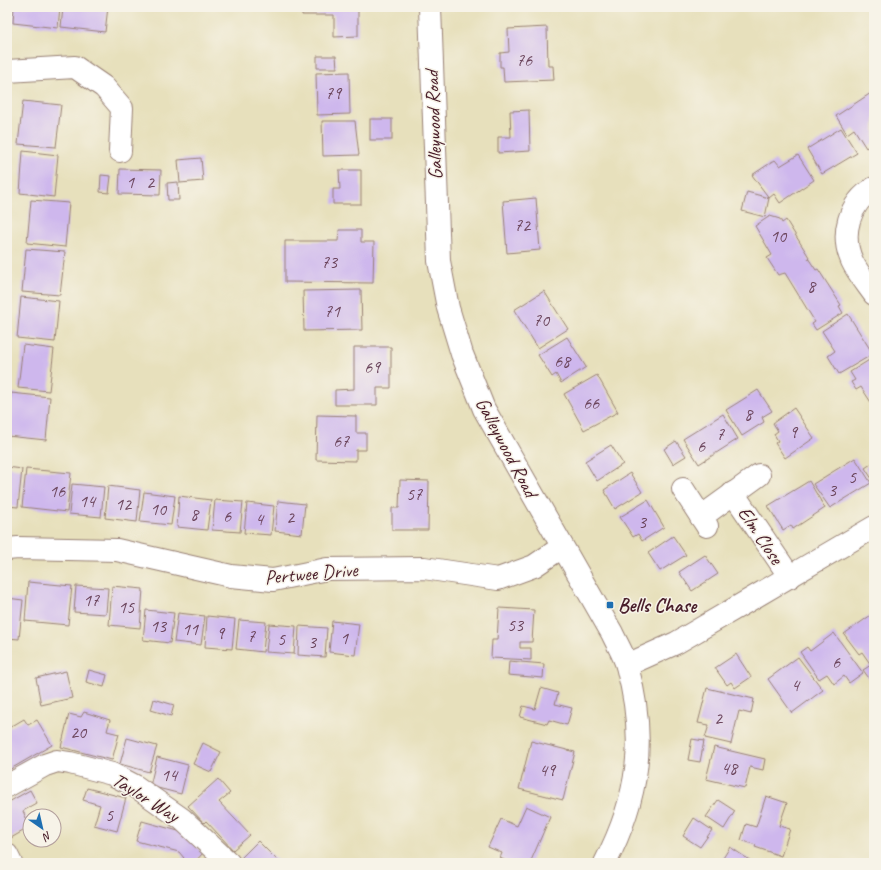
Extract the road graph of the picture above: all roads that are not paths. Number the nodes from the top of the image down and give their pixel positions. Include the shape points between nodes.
1 (430, 7) edge
2 (7, 71) edge
3 (120, 151) dead end
4 (874, 188) edge
5 (874, 294) edge
6 (759, 475) dead end
7 (683, 489) dead end
8 (733, 493) junction
9 (874, 527) edge
10 (562, 547) junction
11 (7, 550) edge
12 (790, 577) junction
13 (627, 665) junction
14 (7, 786) edge
15 (7, 855) edge
16 (12, 863) edge
17 (229, 863) edge
18 (605, 863) edge

1 - 10 street, Galleywood Road via 439,261 448,308 462,354 484,409
2 - 3 street via 75,67 104,87 122,108
4 - 5 street via 864,194 850,215 845,236 852,261
6 - 8 street, Elm Close
7 - 8 street, Elm Close via 704,521
8 - 12 street, Elm Close
9 - 12 street
10 - 11 street, Pertwee Drive via 534,566 498,579 416,568 327,569 273,580 231,576 117,550
10 - 13 street, Galleywood Road via 612,633
12 - 13 street via 676,642
13 - 18 street, Galleywood Road via 638,731 638,764 620,830
14 - 17 street, Taylor Way via 45,764 57,761 70,762 112,774 135,786 182,819
15 - 16 street

